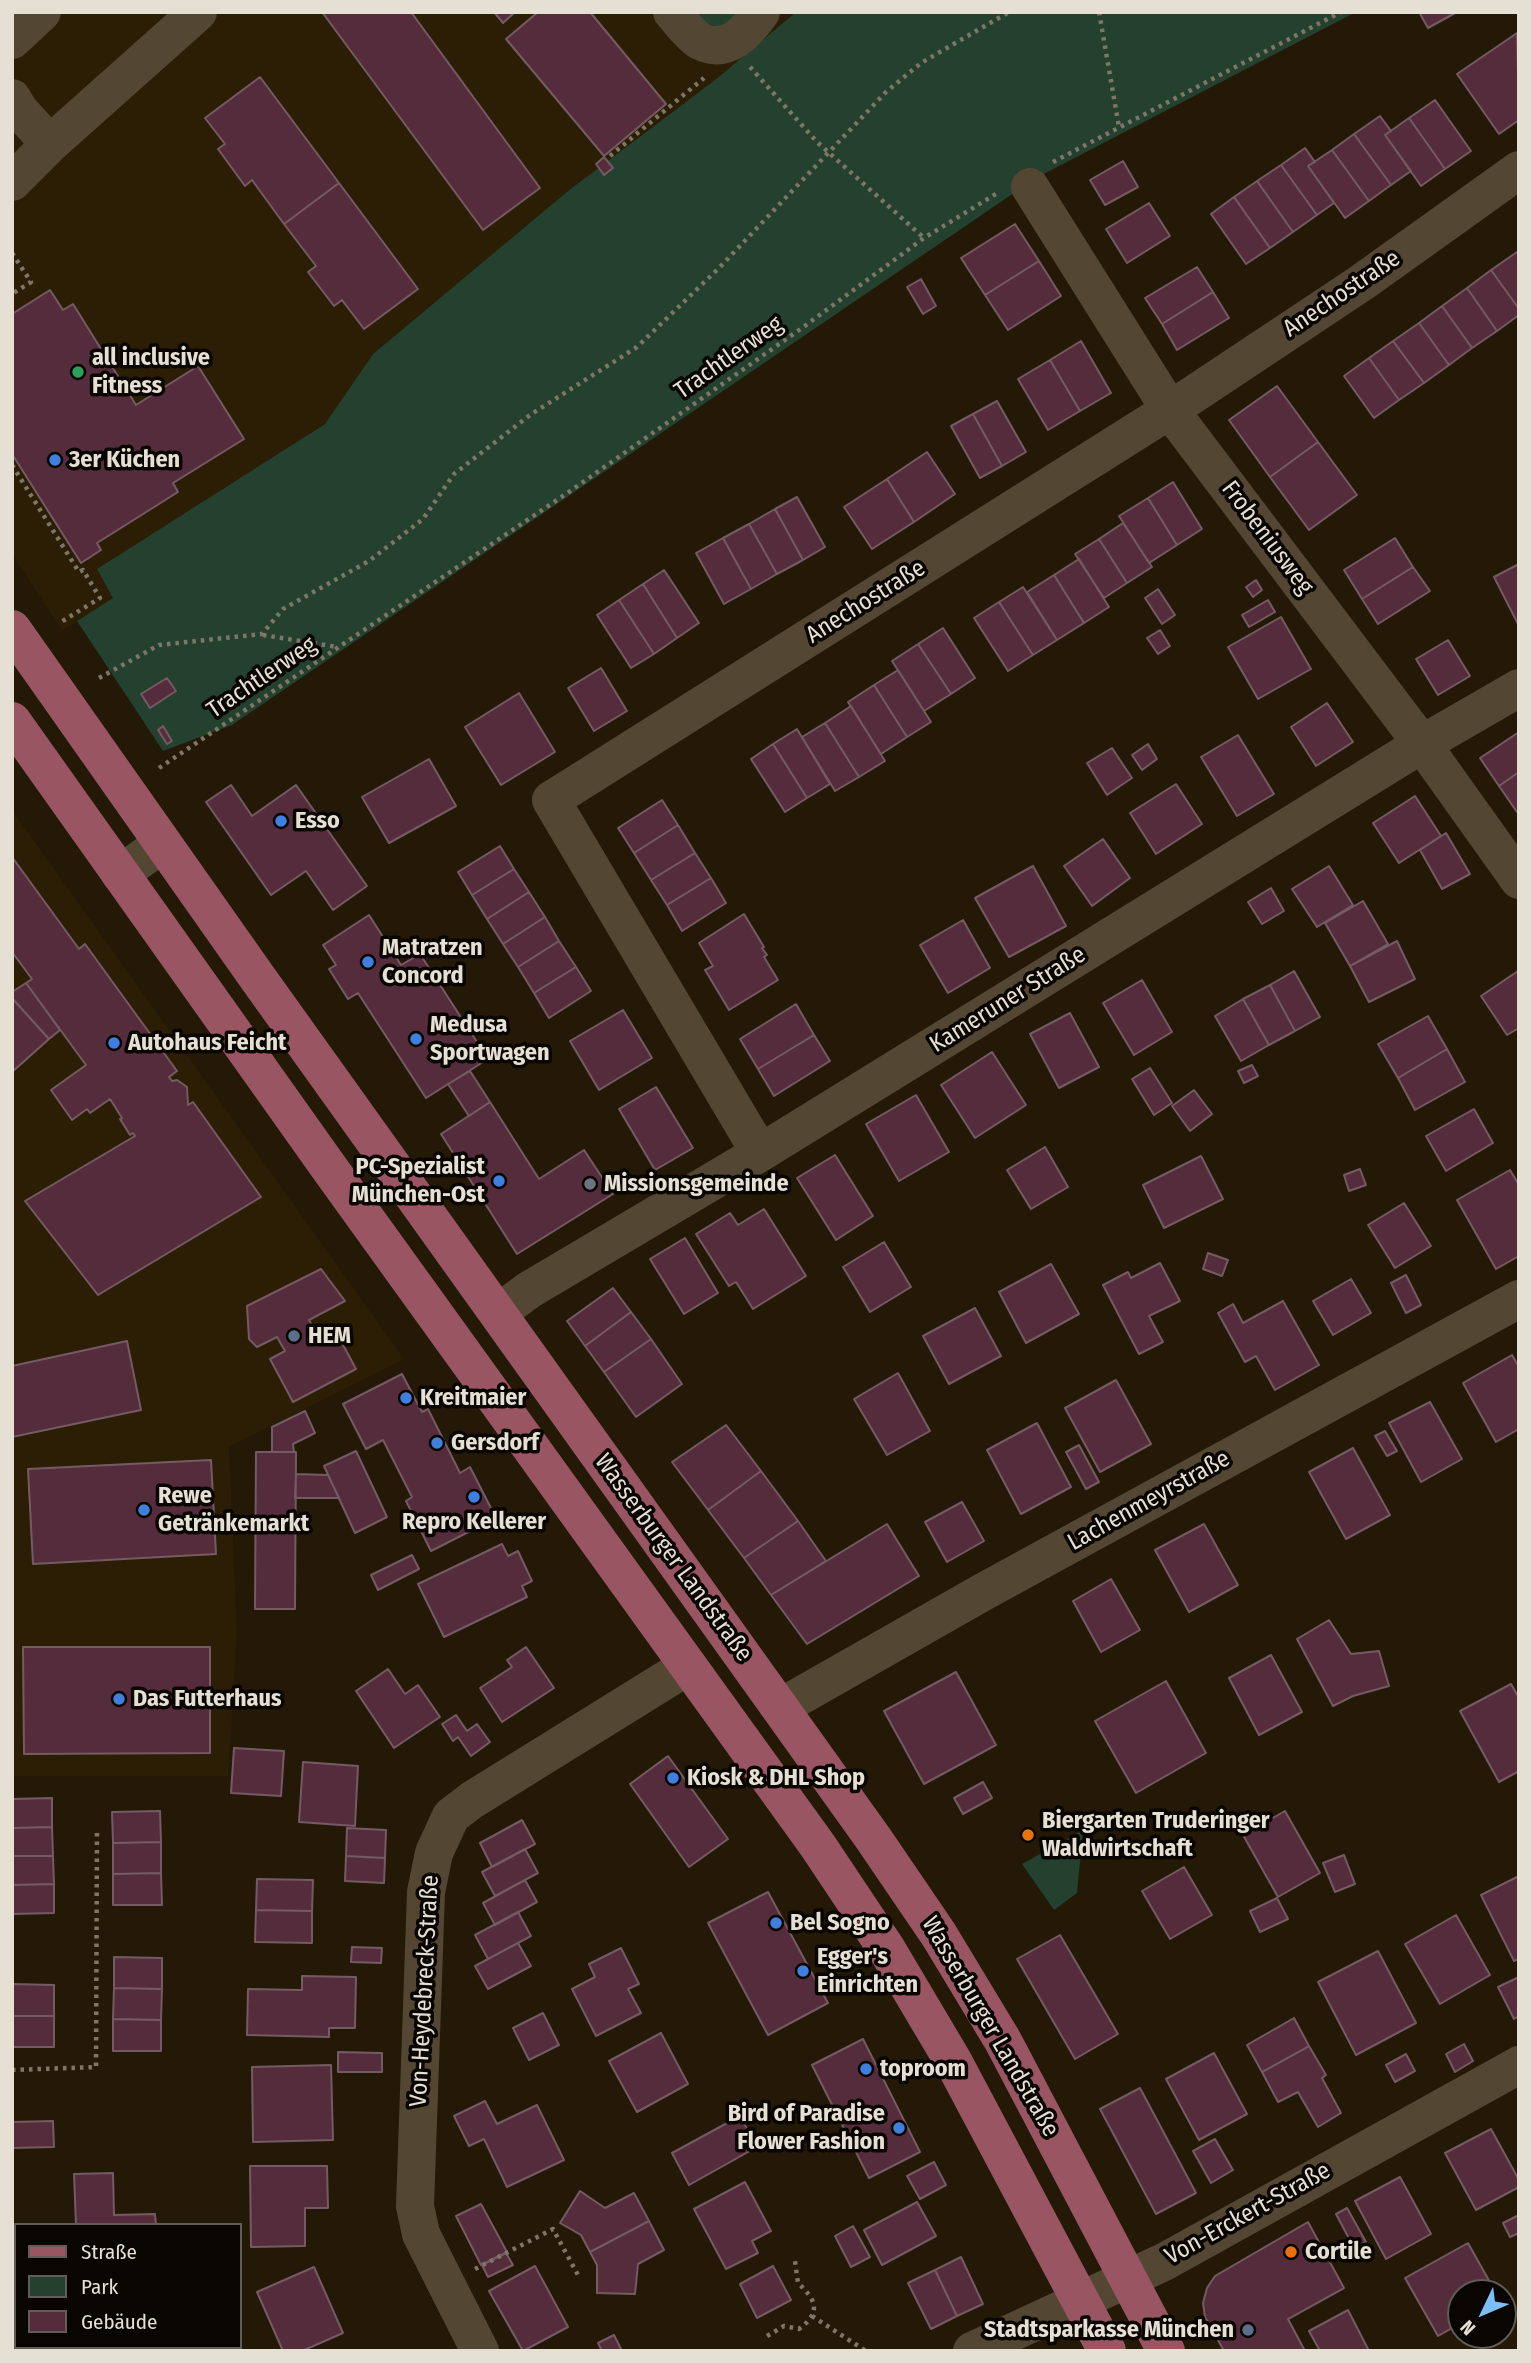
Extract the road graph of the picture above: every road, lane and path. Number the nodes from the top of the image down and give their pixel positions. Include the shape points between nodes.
1 (42, 12) edge
2 (198, 12) edge
3 (672, 12) edge
4 (761, 12) edge
5 (1009, 12) edge
6 (1099, 12) edge
7 (1341, 12) edge
8 (12, 40) edge
9 (722, 45) junction
10 (12, 98) edge
11 (1119, 127) junction
12 (50, 144) junction
13 (828, 152) junction
14 (610, 156) dead end
15 (1519, 170) edge
16 (1026, 180) junction
17 (12, 182) edge
18 (924, 238) junction
19 (12, 253) edge
20 (12, 294) edge
21 (1170, 410) junction
22 (12, 466) edge
23 (61, 622) dead end
24 (12, 629) edge
25 (262, 635) junction
26 (339, 647) junction
27 (99, 678) dead end
28 (1519, 688) edge
29 (12, 721) edge
30 (1422, 744) junction
31 (159, 768) dead end
32 (162, 844) junction
33 (120, 874) junction
34 (1519, 880) edge
35 (760, 1153) junction
36 (1519, 1299) edge
37 (498, 1313) junction
38 (688, 1666) junction
39 (780, 1707) junction
40 (97, 1828) dead end
41 (12, 2070) edge
42 (1515, 2077) edge
43 (795, 2261) dead end
44 (578, 2275) dead end
45 (1128, 2277) junction
46 (446, 2283) junction
47 (1080, 2299) junction
48 (812, 2316) junction
49 (766, 2336) dead end
50 (480, 2351) edge
51 (866, 2351) edge
52 (971, 2351) edge
53 (1107, 2351) edge
54 (1166, 2351) edge

1 - 8 street
2 - 12 street
3 - 9 street via 699,40
4 - 9 street via 749,29
5 - 13 path via 921,62
6 - 11 path
7 - 11 path, Trachtlerweg
9 - 13 path
9 - 14 path via 703,80
10 - 12 street
11 - 16 path, Trachtlerweg
12 - 17 street
13 - 18 path
13 - 25 path via 637,347 530,415 454,474 423,519 369,561 283,609
15 - 21 street, Anechostraße via 1361,283
16 - 18 path, Trachtlerweg
16 - 21 street, Frobeniusweg
18 - 26 path, Trachtlerweg via 566,494
19 - 20 path via 31,282
21 - 30 street, Frobeniusweg
21 - 35 street, Anechostraße via 551,800
22 - 23 path via 100,598
24 - 32 main road, Wasserburger Landstraße
25 - 26 path
25 - 27 path via 159,645
26 - 31 path, Trachtlerweg
28 - 30 street, Kameruner Straße
29 - 33 main road, Wasserburger Landstraße
30 - 34 street, Frobeniusweg
30 - 35 street, Kameruner Straße
32 - 33 street
32 - 37 main road, Wasserburger Landstraße
33 - 38 main road, Wasserburger Landstraße
35 - 37 street, Kameruner Straße
36 - 39 street, Lachenmeyrstraße
37 - 39 main road, Wasserburger Landstraße
38 - 46 street, Von-Heydebreck-Straße via 472,1800 451,1816 434,1853 426,1892 415,2206 421,2234
38 - 47 main road, Wasserburger Landstraße via 886,1948 971,2093
39 - 45 main road, Wasserburger Landstraße via 946,1947 1003,2041
40 - 41 path via 96,2067
42 - 45 street, Von-Erckert-Straße
43 - 48 path via 798,2283 815,2303
44 - 46 path via 553,2229
45 - 47 street, Von-Erckert-Straße
45 - 54 main road, Wasserburger Landstraße
46 - 50 street, Von-Heydebreck-Straße
47 - 52 street, Von-Erckert-Straße
47 - 53 main road, Wasserburger Landstraße
48 - 49 path via 799,2329 784,2326
48 - 51 path

